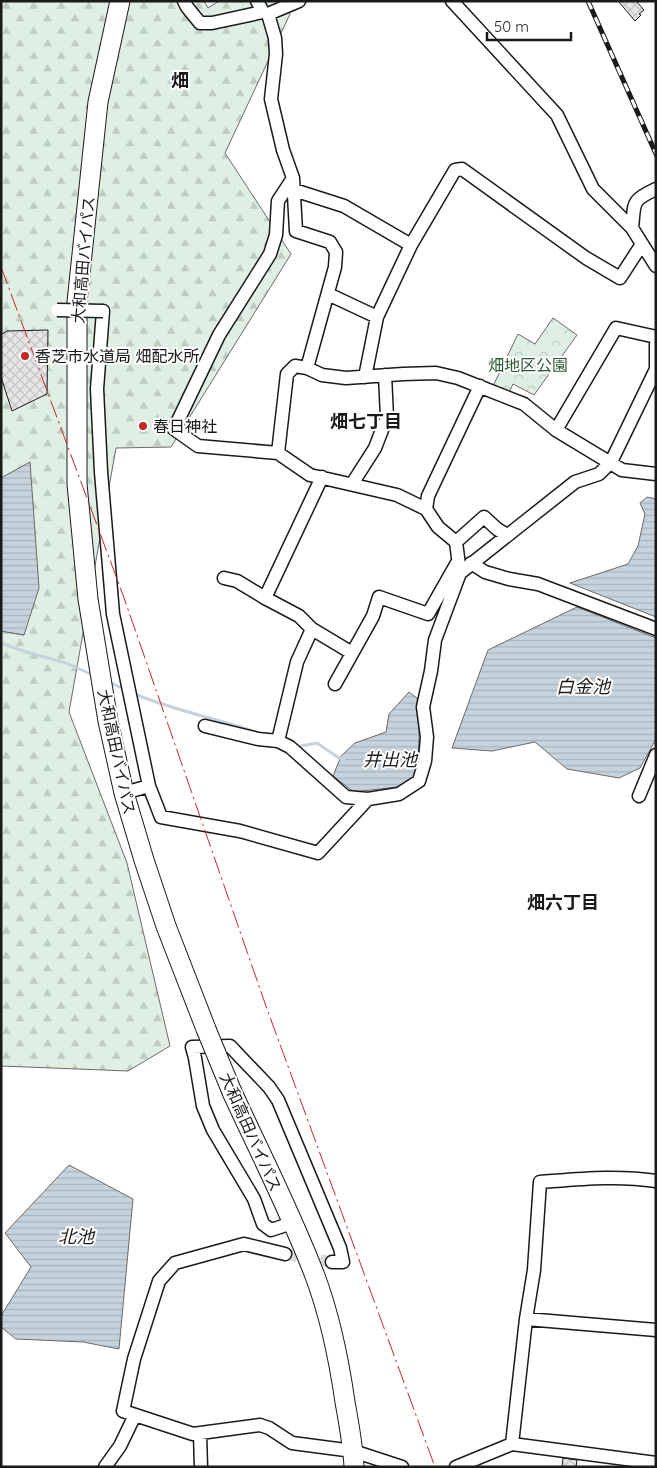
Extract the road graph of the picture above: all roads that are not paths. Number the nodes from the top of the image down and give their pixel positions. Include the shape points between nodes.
1 (120, 1) edge
2 (184, 1) edge
3 (299, 1) edge
4 (452, 1) edge
5 (263, 9) edge
6 (293, 184) junction
7 (656, 188) edge
8 (632, 228) junction
9 (642, 244) junction
10 (412, 245) junction
11 (656, 266) edge
12 (328, 294) junction
13 (57, 310) dead end
14 (377, 316) junction
15 (656, 338) edge
16 (656, 344) edge
17 (307, 368) junction
18 (385, 375) junction
19 (365, 377) junction
20 (480, 386) junction
21 (76, 388) junction
22 (97, 389) junction
23 (556, 430) junction
24 (278, 453) junction
25 (611, 462) junction
26 (656, 474) edge
27 (322, 477) junction
28 (352, 484) junction
29 (426, 509) junction
30 (507, 535) junction
31 (456, 542) junction
32 (463, 566) junction
33 (224, 578) dead end
34 (265, 598) junction
35 (312, 629) junction
36 (656, 629) edge
37 (352, 653) junction
38 (335, 684) dead end
39 (205, 726) dead end
40 (278, 741) junction
41 (656, 755) edge
42 (149, 786) junction
43 (124, 793) junction
44 (640, 796) dead end
45 (368, 799) junction
46 (656, 1181) edge
47 (292, 1223) junction
48 (285, 1254) tunnel mouth
49 (332, 1262) dead end
50 (526, 1319) junction
51 (656, 1330) edge
52 (135, 1415) junction
53 (200, 1434) junction
54 (512, 1444) junction
55 (353, 1459) edge
56 (656, 1463) edge
57 (105, 1467) edge
58 (201, 1467) edge
59 (402, 1467) edge
60 (456, 1467) edge

1 - 21 highway, 大和高田バイパス via 97,112 77,302
2 - 5 street via 200,23 212,23
3 - 5 street
4 - 8 street via 557,115 593,189
5 - 6 street via 275,38 271,99
6 - 10 street via 344,206
6 - 12 street via 296,231 330,242 336,252 336,268
6 - 24 street via 278,202 276,235 270,254 219,335 174,429 198,446
7 - 8 street via 641,196 635,204
8 - 9 street
9 - 10 street via 620,278 586,258 462,170 455,170
9 - 11 street
10 - 14 street
12 - 14 street
12 - 17 street
13 - 22 street, bridge via 103,311
14 - 19 street
15 - 23 street via 616,328
16 - 25 street via 656,369
17 - 19 street via 322,375
17 - 24 street via 295,366 287,374
18 - 19 street
18 - 20 street via 436,373
18 - 28 street via 387,417 375,448
20 - 23 street via 524,404
20 - 29 street via 428,496
21 - 22 street
21 - 43 highway, 大和高田バイパス via 77,484 88,599 108,721
22 - 42 street via 113,614
23 - 25 street
24 - 27 street via 310,475
25 - 26 street via 622,470
25 - 30 street via 600,474 575,482
27 - 28 street
27 - 34 street
28 - 29 street via 397,495
29 - 31 street via 438,527
30 - 31 street via 484,517
30 - 32 street
31 - 32 street
32 - 36 street via 538,584
32 - 37 street via 428,614 380,597
32 - 45 street via 435,640 423,707 427,737 419,781 399,794
33 - 34 street via 236,581
34 - 35 street via 299,616
35 - 37 street
35 - 40 street via 298,662
37 - 38 street
39 - 40 street
40 - 45 street via 290,747 346,797
41 - 44 street
42 - 43 street
42 - 45 street via 161,817 240,832 318,853
43 - 47 highway, 大和高田バイパス, bridge via 166,926 206,1029
46 - 50 street via 602,1177 540,1182 534,1270
47 - 49 street via 271,1230 263,1224 254,1199 213,1130 203,1106 192,1047 230,1046 278,1100 340,1248 343,1262
47 - 55 highway, 大和高田バイパス via 315,1277 327,1317 342,1380
48 - 52 street via 244,1244 175,1263 159,1281 134,1359 123,1411
50 - 51 street
50 - 54 street
52 - 53 street
52 - 57 street
53 - 55 street via 260,1425 292,1443
53 - 58 street
54 - 56 street
54 - 60 street
55 - 59 street

